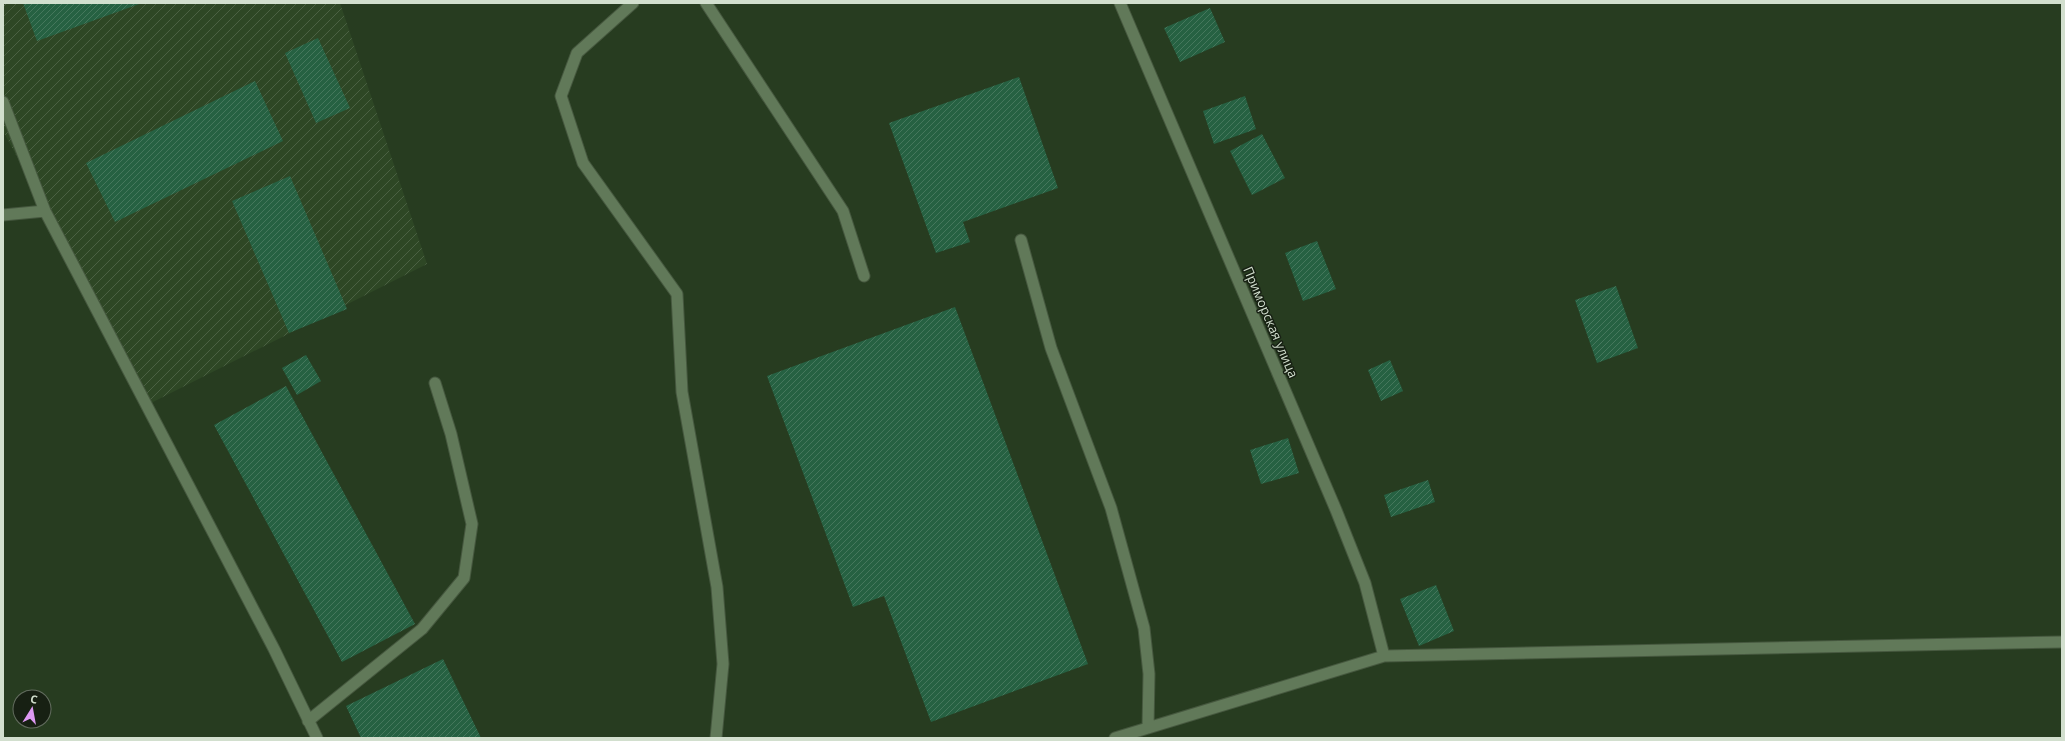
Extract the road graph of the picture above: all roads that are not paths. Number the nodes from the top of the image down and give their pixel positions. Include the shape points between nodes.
1 (633, 3) edge
2 (706, 3) edge
3 (1120, 3) edge
4 (3, 102) edge
5 (45, 211) junction
6 (3, 215) edge
7 (1021, 240) dead end
8 (864, 276) dead end
9 (435, 382) dead end
10 (2062, 642) edge
11 (1384, 656) junction
12 (308, 721) junction
13 (1148, 728) junction
14 (316, 738) edge
15 (716, 738) edge
16 (1114, 738) edge

1 - 15 lane via 577,53 561,96 582,163 677,294 682,392 717,587 723,664
2 - 8 lane via 843,211
3 - 11 lane, Приморская улица via 1336,510 1365,583
4 - 5 lane
5 - 6 lane
5 - 12 lane via 270,642
7 - 13 lane via 1051,348 1111,508 1144,628 1149,674
9 - 12 lane via 451,434 472,524 464,578 422,628
10 - 11 lane
11 - 13 lane
12 - 14 lane
13 - 16 lane

